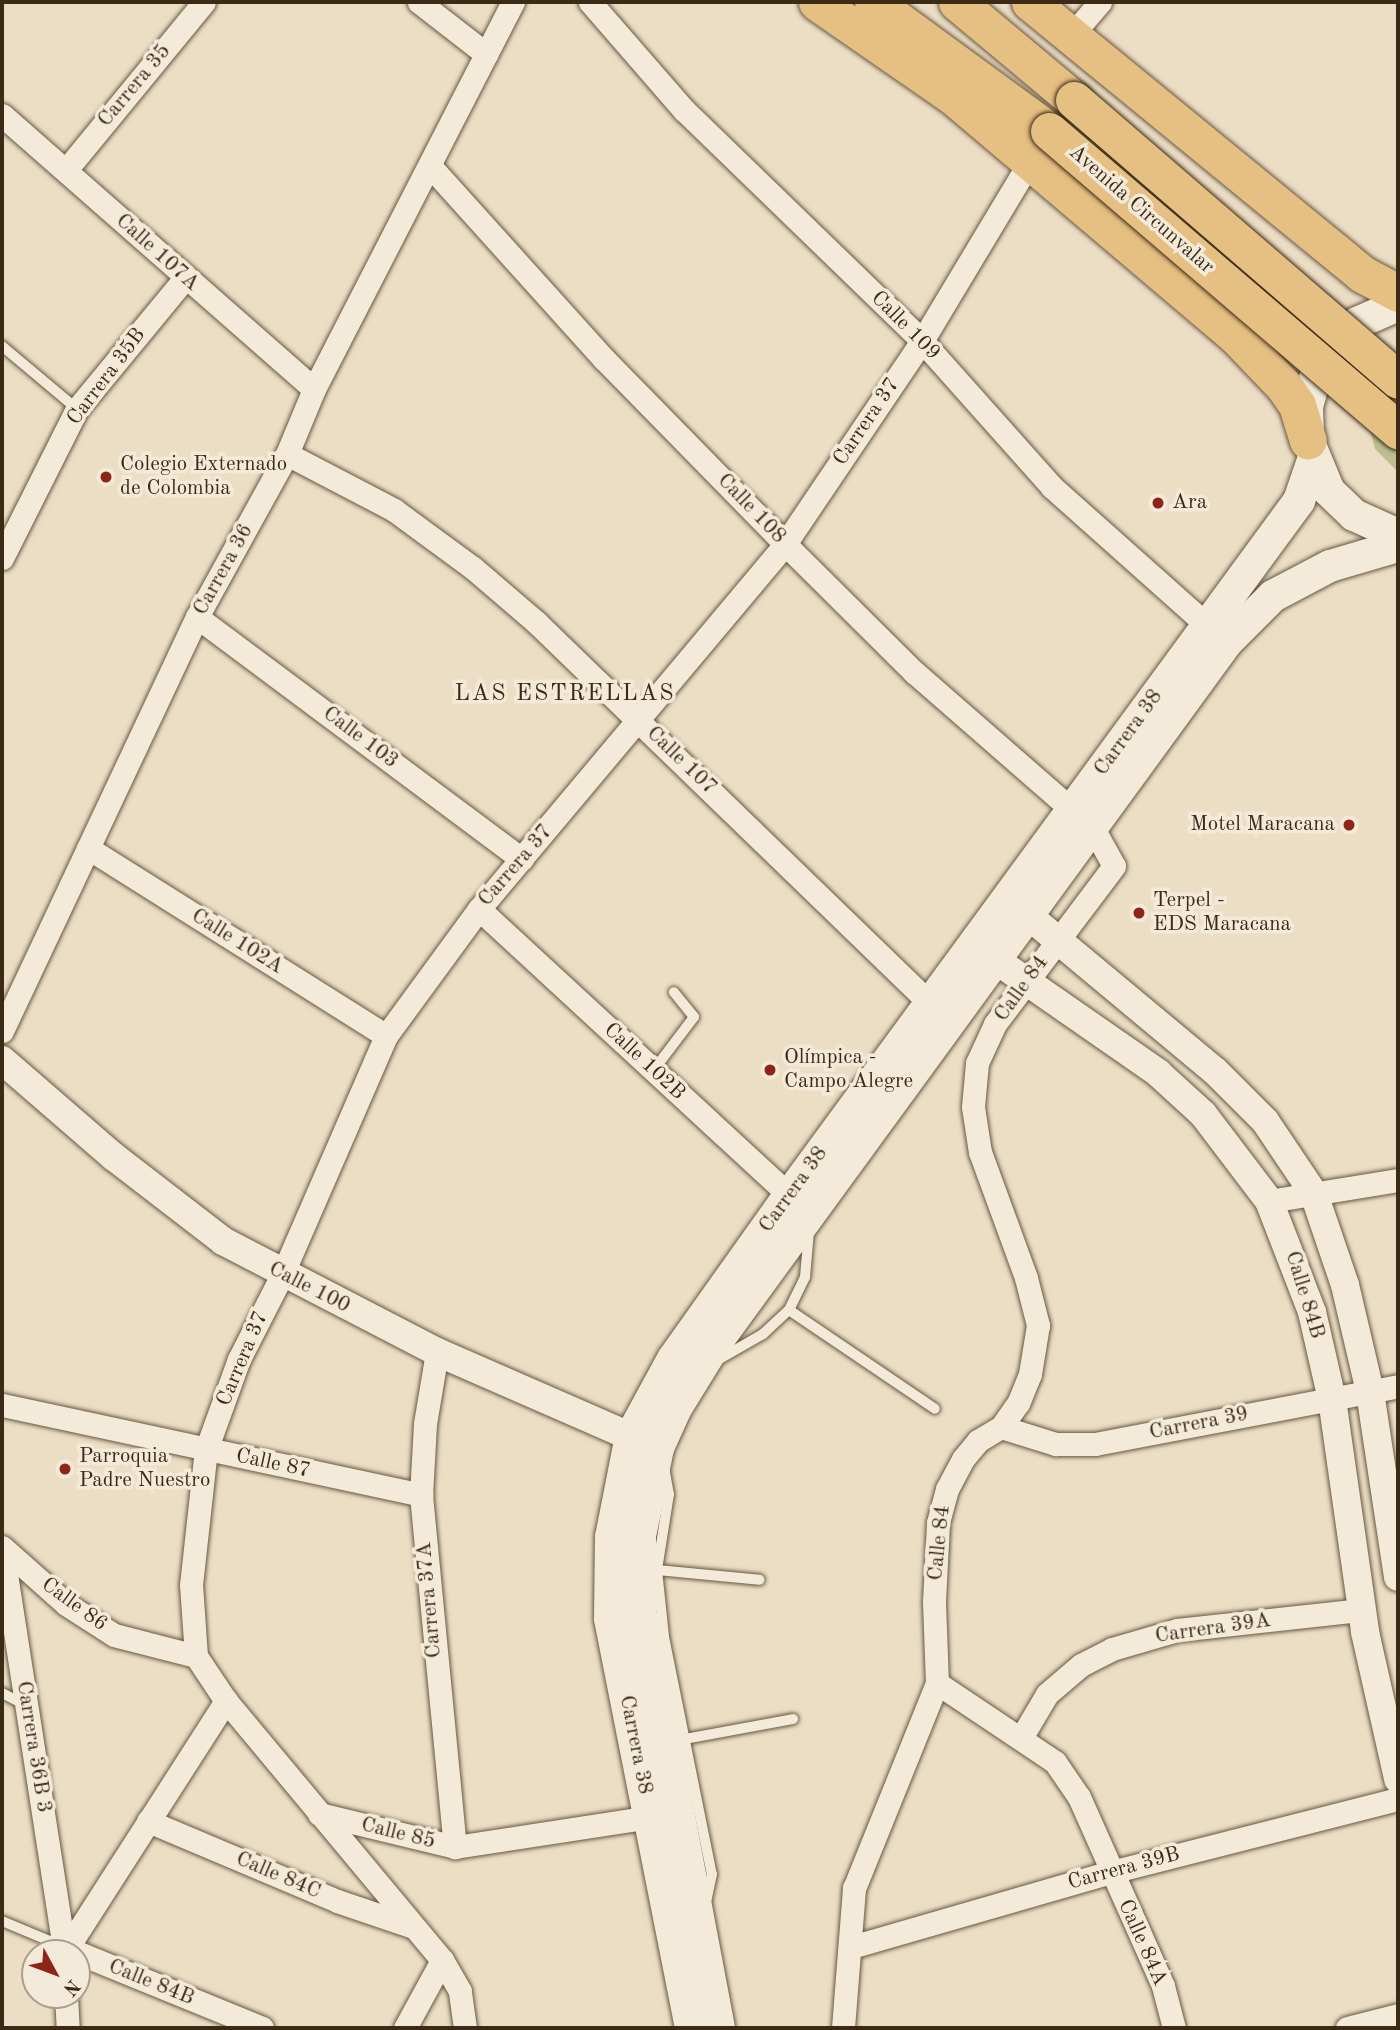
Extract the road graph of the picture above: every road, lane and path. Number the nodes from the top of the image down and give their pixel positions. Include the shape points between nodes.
1 (204, 2) edge
2 (419, 2) edge
3 (513, 2) edge
4 (590, 2) edge
5 (817, 2) edge
6 (873, 2) edge
7 (957, 2) edge
8 (1030, 2) edge
9 (1100, 2) edge
10 (909, 28) junction
11 (1070, 37) junction
12 (486, 54) junction
13 (953, 96) junction
14 (2, 116) edge
15 (1029, 163) junction
16 (431, 167) junction
17 (66, 170) junction
18 (185, 278) junction
19 (1398, 293) edge
20 (1398, 305) edge
21 (922, 341) junction
22 (2, 346) edge
23 (1398, 380) edge
24 (314, 389) junction
25 (77, 409) junction
26 (1398, 430) edge
27 (1310, 450) junction
28 (287, 454) junction
29 (1398, 535) edge
30 (785, 544) junction
31 (1398, 546) edge
32 (3, 553) edge
33 (197, 617) junction
34 (1217, 634) junction
35 (639, 721) junction
36 (1082, 819) junction
37 (88, 848) junction
38 (523, 859) junction
39 (1019, 908) junction
40 (479, 909) junction
41 (1058, 940) junction
42 (986, 954) junction
43 (1027, 982) junction
44 (674, 992) dead end
45 (941, 1014) junction
46 (3, 1026) edge
47 (386, 1036) junction
48 (2, 1060) edge
49 (653, 1071) junction
50 (1398, 1180) edge
51 (1314, 1194) junction
52 (1269, 1201) junction
53 (800, 1205) junction
54 (282, 1275) junction
55 (789, 1310) junction
56 (437, 1352) junction
57 (698, 1371) junction
58 (1398, 1386) edge
59 (1370, 1392) junction
60 (1332, 1399) junction
61 (2, 1405) edge
62 (935, 1409) dead end
63 (1001, 1427) junction
64 (645, 1442) junction
65 (206, 1450) junction
66 (421, 1495) junction
67 (2, 1548) edge
68 (657, 1570) junction
69 (1398, 1577) edge
70 (760, 1580) dead end
71 (1362, 1610) junction
72 (196, 1656) junction
73 (937, 1683) junction
74 (2, 1693) edge
75 (226, 1701) junction
76 (26, 1705) junction
77 (793, 1719) dead end
78 (1021, 1738) junction
79 (685, 1739) junction
80 (1398, 1779) edge
81 (1398, 1799) edge
82 (319, 1814) junction
83 (663, 1815) junction
84 (148, 1821) junction
85 (455, 1847) junction
86 (1111, 1872) junction
87 (2, 1921) edge
88 (697, 1924) junction
89 (411, 1926) junction
90 (40, 1939) edge
91 (62, 1939) edge
92 (71, 1939) edge
93 (851, 1947) junction
94 (442, 1960) junction
95 (91, 1961) edge
96 (67, 2009) edge
97 (1398, 2015) edge
98 (68, 2028) edge
99 (262, 2028) edge
100 (405, 2028) edge
101 (465, 2028) edge
102 (691, 2028) edge
103 (719, 2028) edge
104 (843, 2028) edge
105 (1174, 2028) edge
106 (1347, 2028) edge

1 - 17 street, Carrera 35
2 - 12 street
3 - 12 street, Carrera 36
4 - 21 street, Calle 109 via 684,110
5 - 13 highway
6 - 10 highway, Avenida Circunvalar
7 - 23 highway, Avenida Circunvalar, bridge
8 - 11 highway
9 - 11 street
10 - 13 highway
10 - 26 highway, Avenida Circunvalar, bridge via 1049,131
11 - 19 highway via 1362,274
12 - 16 street, Carrera 36
13 - 15 highway
14 - 17 street, Calle 107A
15 - 21 street, Carrera 37
15 - 27 highway via 1266,363 1297,405
16 - 24 street, Carrera 36
16 - 30 street, Calle 108 via 604,359
17 - 18 street, Calle 107A
18 - 24 street, Calle 107A
18 - 25 street, Carrera 35B
20 - 27 main road via 1357,323 1332,346 1316,375 1307,407
21 - 30 street, Carrera 37
21 - 34 street, Calle 109 via 1052,487
22 - 25 lane
24 - 28 street, Carrera 36
25 - 32 street, Carrera 35B
27 - 29 main road via 1329,491 1354,516
27 - 34 main road, Carrera 38 via 1299,501
28 - 33 street, Carrera 36
28 - 35 street, Calle 107 via 394,510 473,568
30 - 35 street, Carrera 37
30 - 36 street, Calle 108 via 914,672
31 - 34 main road, Carrera 38 via 1330,566 1273,596
33 - 37 street, Carrera 36
33 - 38 street, Calle 103
34 - 36 main road, Carrera 38
35 - 38 street, Carrera 37
35 - 45 street, Calle 107
36 - 39 main road, Carrera 38
36 - 41 street, Calle 108 via 1114,866
37 - 46 street, Carrera 36
37 - 47 street, Calle 102A
38 - 40 street, Carrera 37
39 - 41 street, Calle 84B
39 - 42 main road, Carrera 38
40 - 47 street, Carrera 37
40 - 49 street, Calle 102B
41 - 43 street, Calle 84
41 - 51 street, Calle 84B via 1215,1071 1265,1121
42 - 43 street, Calle 84B
42 - 45 main road, Carrera 38
43 - 52 street, Calle 84B via 1176,1089 1237,1154
43 - 63 street, Calle 84 via 995,1024 977,1063 973,1107 980,1152 1026,1278 1038,1325 1030,1374
44 - 49 lane via 694,1017
45 - 53 main road, Carrera 38
47 - 54 street, Carrera 37
48 - 54 street, Calle 100 via 223,1241
49 - 53 street, Calle 102B
50 - 51 street
51 - 52 street
51 - 59 street, Calle 84B via 1345,1286
52 - 60 street, Calle 84B via 1312,1312
53 - 55 lane via 805,1277
53 - 57 main road, Carrera 38
53 - 64 main road, Carrera 38 via 673,1359
54 - 56 street, Calle 100
54 - 65 street, Carrera 37 via 239,1359
55 - 57 lane via 763,1334
55 - 62 lane
56 - 64 street, Calle 100
56 - 66 street, Carrera 37A via 425,1424
57 - 64 main road, Carrera 38
58 - 59 street, Carrera 39
59 - 60 street, Carrera 39
59 - 69 street, Calle 84B
60 - 63 street, Carrera 39 via 1095,1444 1056,1444
60 - 71 street, Calle 84B
61 - 65 street, Calle 87
63 - 73 street, Calle 84 via 978,1441 963,1459 947,1489 938,1523 934,1602
64 - 68 lane via 669,1476
64 - 83 main road, Carrera 38 via 611,1537 610,1618
65 - 66 street, Calle 87
65 - 72 street, Carrera 37 via 191,1585
66 - 85 street, Carrera 37A
67 - 72 street, Calle 86 via 66,1604 114,1635
67 - 76 street, Carrera 36B 3
68 - 70 lane
68 - 79 lane via 664,1637
71 - 78 street, Carrera 39A via 1177,1630 1112,1649 1081,1665 1047,1694
71 - 80 street, Calle 84B
72 - 75 street
73 - 78 street, Calle 84A
73 - 93 street, Calle 84 via 854,1888
74 - 76 lane
75 - 82 street
75 - 84 street
76 - 91 street, Carrera 36B 3
77 - 79 lane
78 - 86 street, Calle 84A via 1055,1762 1079,1797
79 - 88 lane via 712,1874
81 - 86 street, Carrera 39B
82 - 85 street, Calle 85
82 - 89 street
83 - 85 street, Calle 85
83 - 88 main road, Carrera 38
83 - 102 main road, Carrera 38
84 - 89 street, Calle 84C via 337,1901
84 - 92 street
86 - 93 street, Carrera 39B
86 - 105 street, Calle 84A via 1163,1986
87 - 90 lane, Calle 84B
88 - 103 main road, Carrera 38
89 - 94 street
93 - 104 street, Calle 84
94 - 100 street
94 - 101 street via 460,1991
95 - 99 street, Calle 84B
96 - 98 street
97 - 106 street

